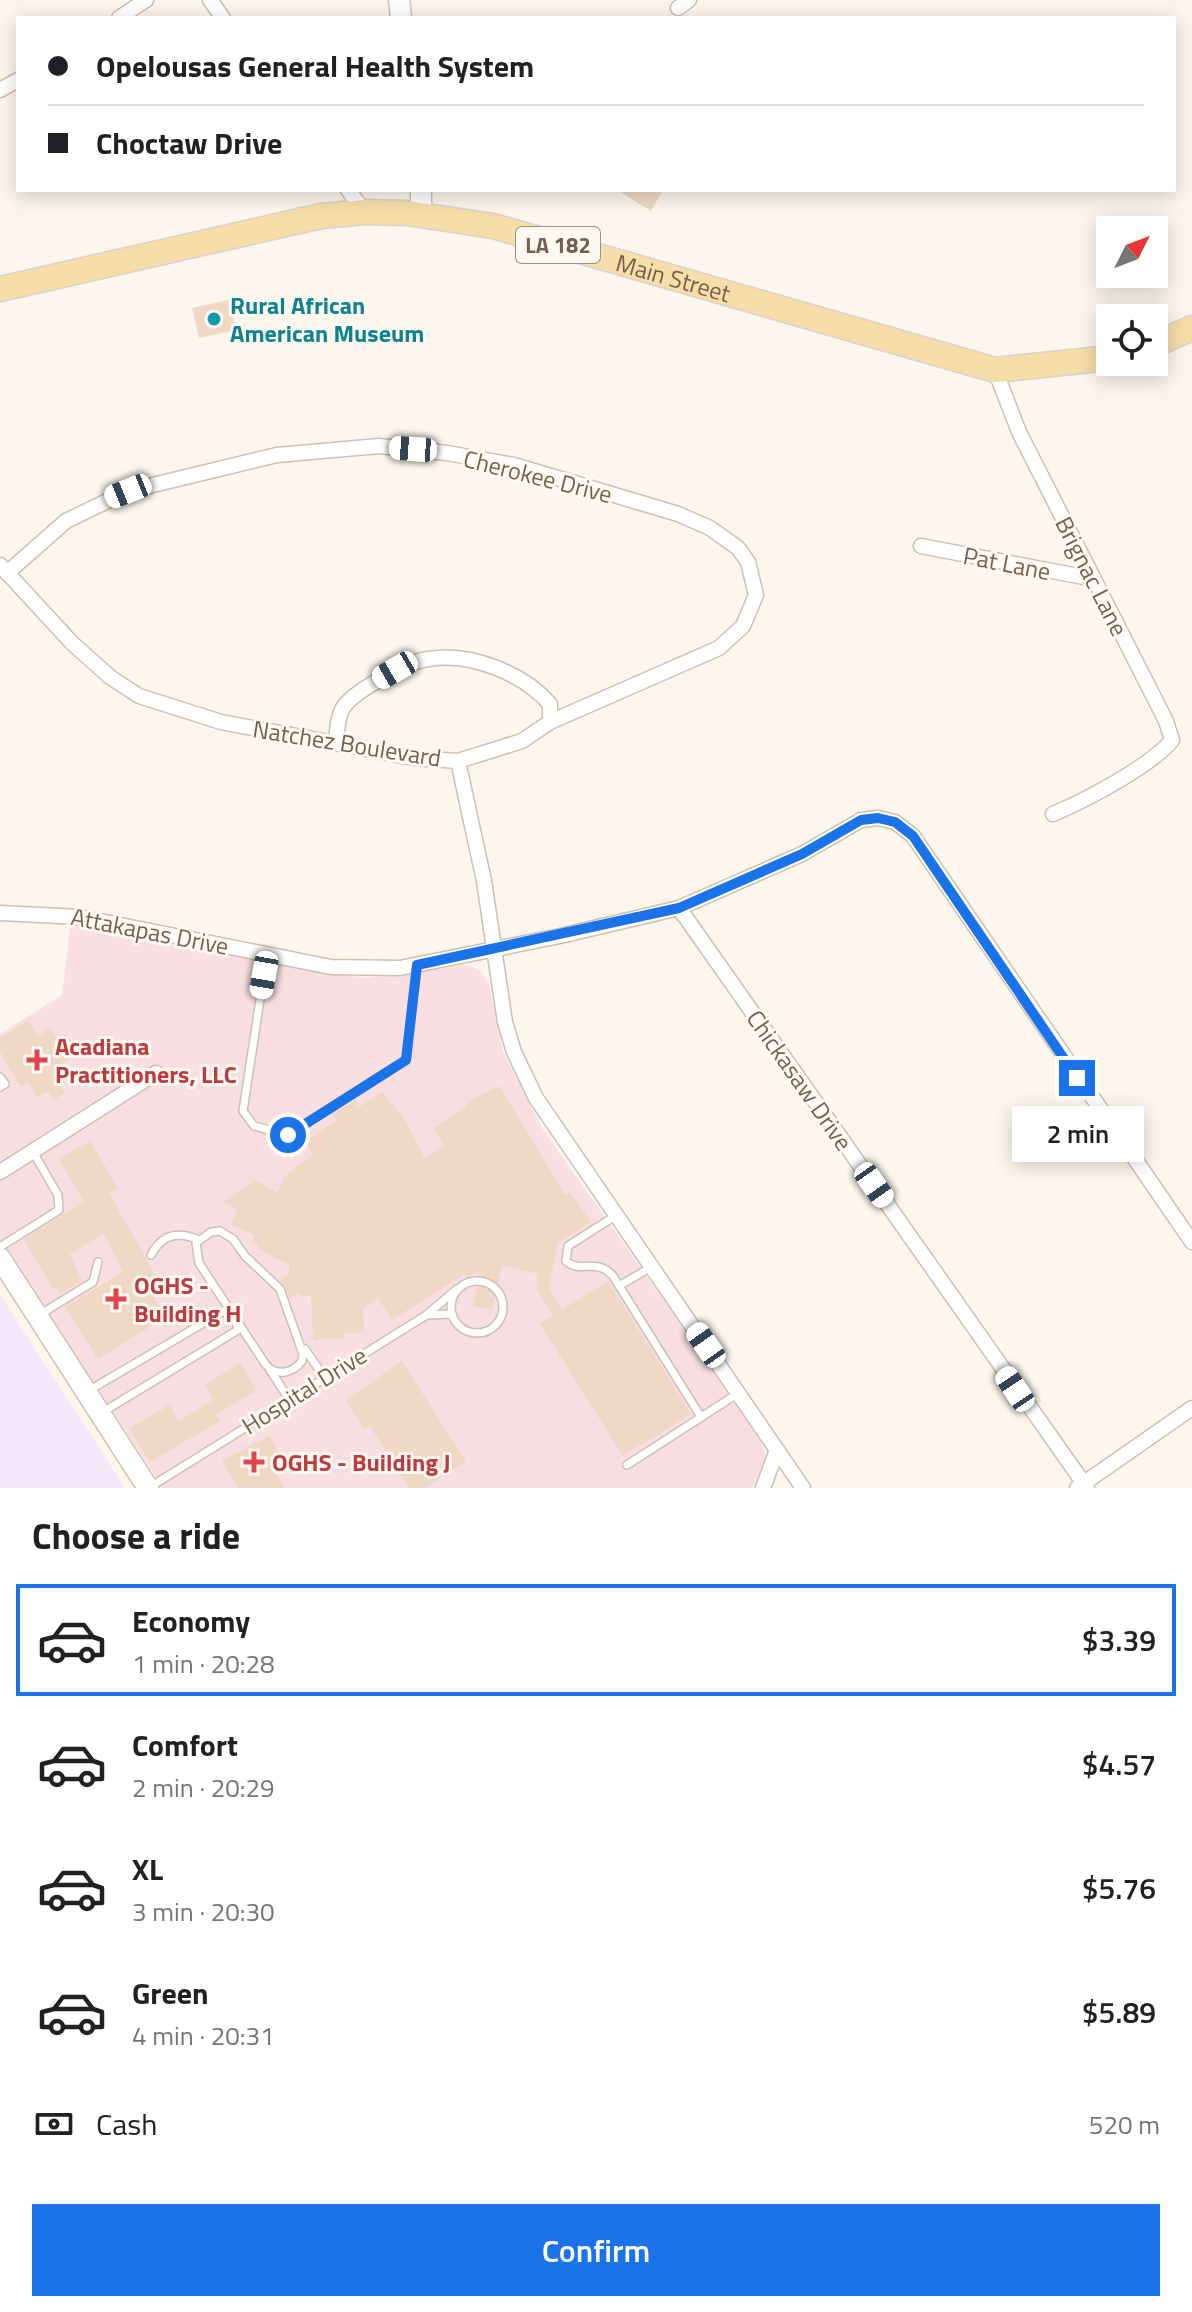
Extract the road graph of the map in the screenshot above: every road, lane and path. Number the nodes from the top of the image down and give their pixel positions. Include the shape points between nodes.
1 (146, 0) edge
2 (122, 16) edge
3 (350, 192) edge
4 (421, 192) edge
5 (365, 212) junction
6 (421, 215) junction
7 (0, 289) edge
8 (1192, 328) edge
9 (1168, 339) edge
10 (1096, 359) edge
11 (995, 370) junction
12 (921, 546) dead end
13 (4, 569) edge
14 (1094, 579) junction
15 (550, 722) junction
16 (336, 743) junction
17 (458, 761) junction
18 (1053, 814) dead end
19 (679, 908) junction
20 (2, 911) edge
21 (495, 949) junction
22 (267, 954) junction
23 (417, 965) junction
24 (156, 1073) dead end
25 (0, 1077) edge
26 (0, 1087) edge
27 (33, 1152) junction
28 (0, 1172) edge
29 (615, 1216) junction
30 (199, 1240) junction
31 (1192, 1242) edge
32 (0, 1247) edge
33 (151, 1255) dead end
34 (0, 1258) edge
35 (98, 1262) dead end
36 (651, 1267) junction
37 (619, 1286) junction
38 (457, 1289) junction
39 (452, 1314) junction
40 (37, 1316) junction
41 (425, 1316) junction
42 (235, 1317) junction
43 (301, 1344) junction
44 (266, 1365) junction
45 (324, 1377) junction
46 (739, 1392) junction
47 (85, 1393) junction
48 (289, 1399) junction
49 (1192, 1408) edge
50 (99, 1414) junction
51 (701, 1417) junction
52 (777, 1450) junction
53 (627, 1465) dead end
54 (1082, 1486) edge
55 (148, 1488) edge
56 (763, 1488) edge
57 (803, 1488) edge

1 - 2 street
3 - 5 street
4 - 6 street
5 - 6 main road, Main Street / LA 182
5 - 7 main road, Main Street / LA 182 via 288,222
6 - 11 main road, Main Street / LA 182 via 493,226
8 - 9 main road
10 - 11 main road, Main Street / LA 182
11 - 14 street, Brignac Lane via 1019,432
12 - 14 street, Pat Lane
13 - 15 street, Cherokee Drive via 66,521 128,491 277,455 379,446 447,453 547,474 678,514 738,548 748,562 756,595 752,611 732,638 688,664
13 - 16 street, Natchez Boulevard via 72,643 139,696 221,722
14 - 18 street, Brignac Lane via 1172,740 1161,753
15 - 16 street via 550,704 539,691 494,667 462,659 427,659 376,682 341,710
15 - 17 street, Cherokee Drive via 522,741
16 - 17 street, Natchez Boulevard
17 - 21 street, Natchez Boulevard
19 - 21 street, Attakapas Drive
19 - 31 street, Attakapas Drive via 802,854 861,820 895,822 913,836
19 - 54 street, Chickasaw Drive
20 - 22 street, Attakapas Drive via 80,917
21 - 23 street, Attakapas Drive
21 - 29 street, Natchez Boulevard via 514,1052 536,1098
22 - 23 street, Attakapas Drive via 331,967
22 - 23 lane via 243,1111 254,1126 288,1135 406,1060
24 - 27 street
25 - 26 lane via 5,1084
27 - 28 street
27 - 32 lane via 58,1195 59,1210
29 - 36 street, Natchez Boulevard
29 - 37 lane via 568,1246 565,1256 574,1266 601,1267
30 - 33 lane via 166,1237
30 - 42 lane via 199,1263
30 - 43 lane via 220,1231 233,1239 280,1289
34 - 40 street
35 - 40 lane via 93,1282
36 - 37 lane
36 - 46 street, Natchez Boulevard
37 - 51 lane
38 - 39 lane
38 - 39 lane via 472,1281 489,1283 501,1295 503,1312 495,1326 479,1333 462,1328
38 - 41 lane, Hospital Drive
39 - 41 lane
40 - 47 street
41 - 45 lane, Hospital Drive
42 - 44 lane
42 - 47 lane via 224,1311
42 - 50 lane via 238,1330
43 - 44 lane via 298,1367 283,1372
43 - 45 lane
44 - 48 lane
45 - 48 lane, Hospital Drive
46 - 51 lane
46 - 52 street, Natchez Boulevard
47 - 50 street
48 - 55 lane, Hospital Drive
49 - 54 street
50 - 55 street
51 - 53 lane
52 - 56 street
52 - 57 street, Natchez Boulevard

